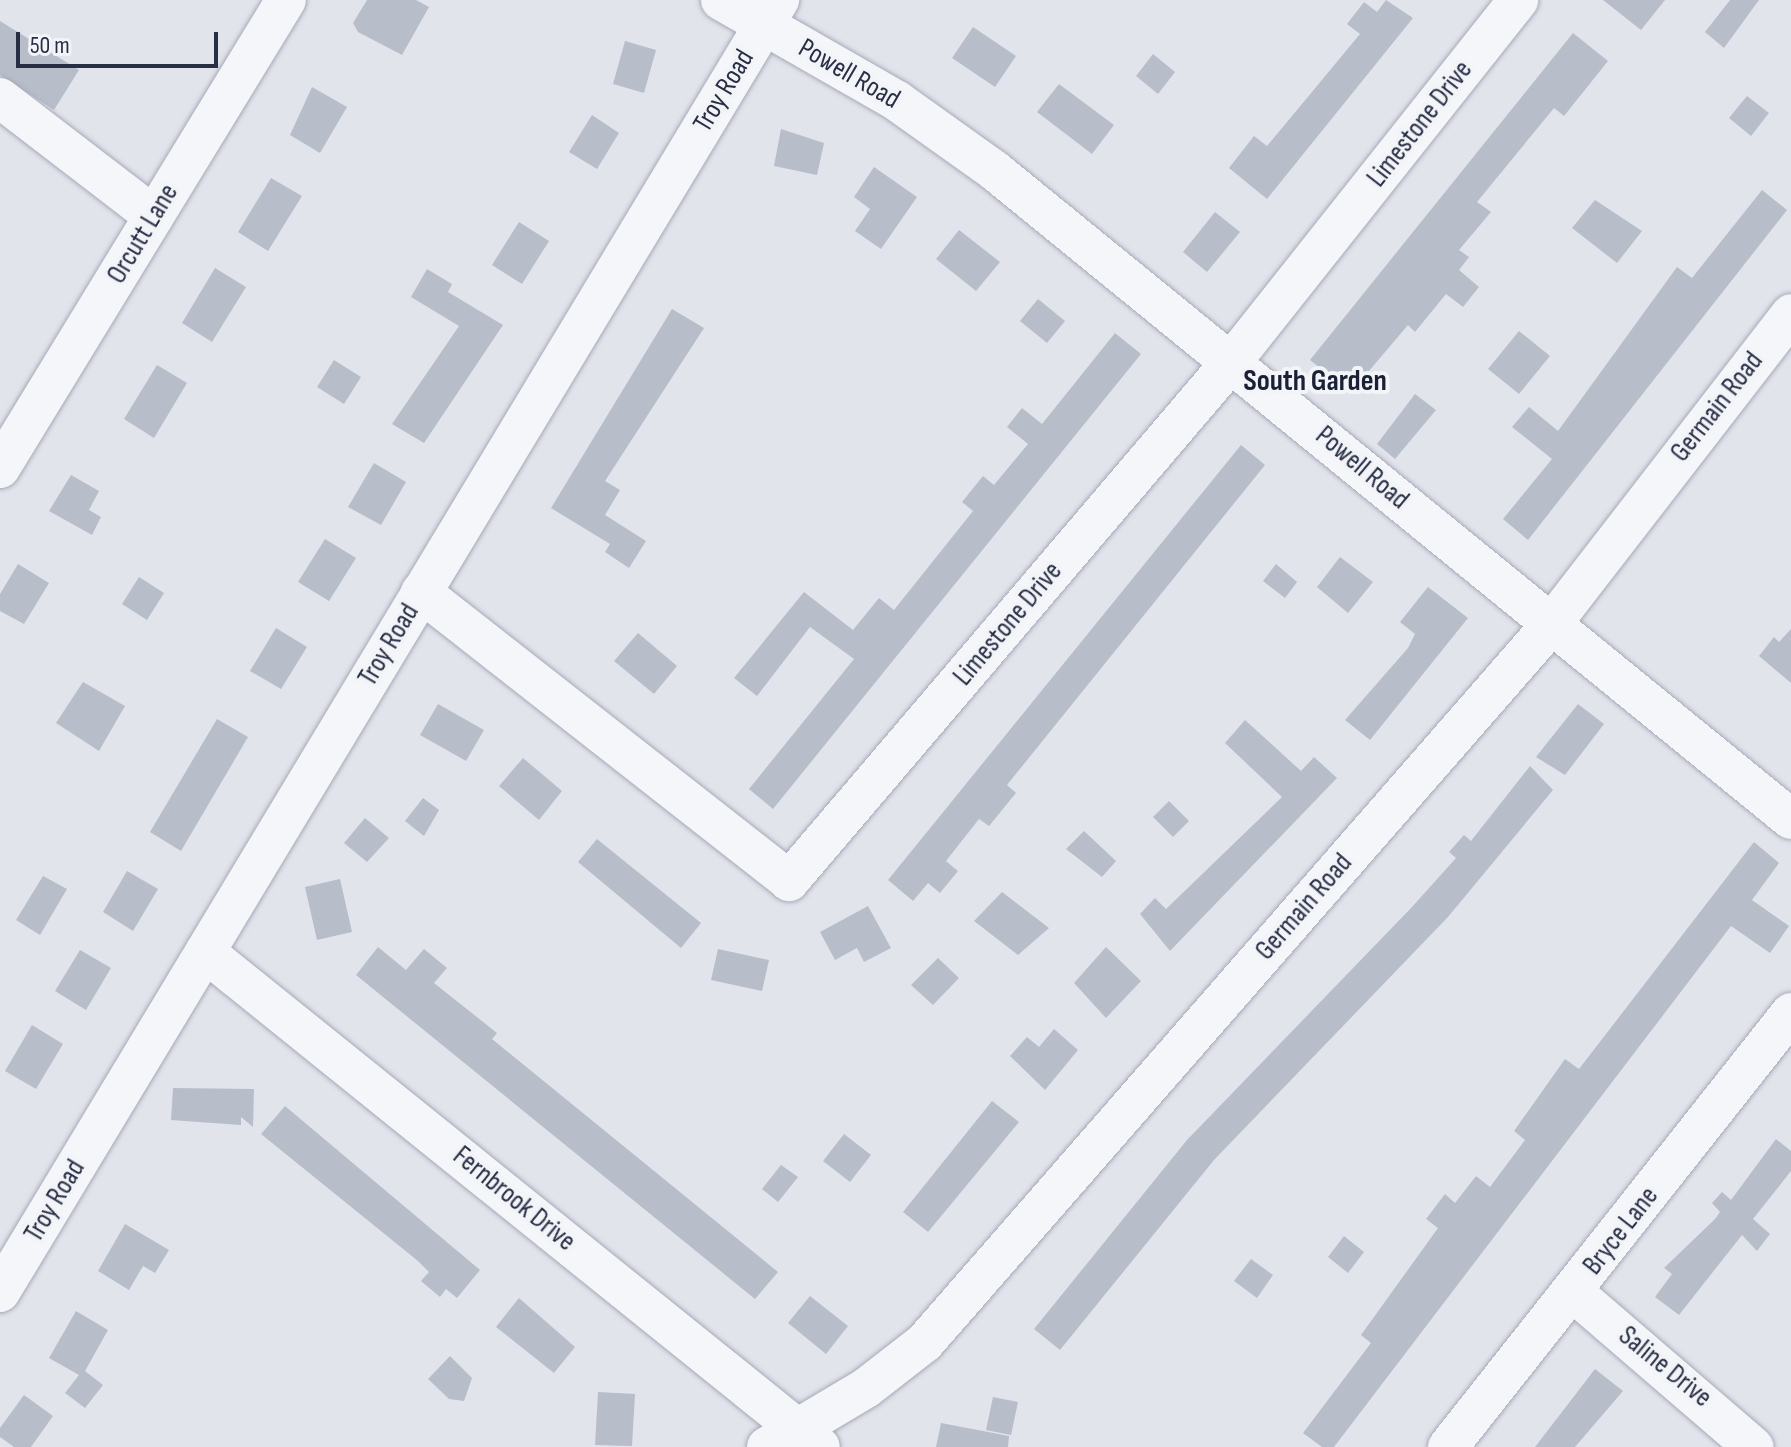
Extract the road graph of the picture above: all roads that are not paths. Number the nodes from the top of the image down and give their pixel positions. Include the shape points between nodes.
1 (286, 0) edge
2 (721, 0) edge
3 (1518, 0) edge
4 (772, 12) edge
5 (0, 98) edge
6 (154, 216) junction
7 (1791, 314) edge
8 (1233, 360) junction
9 (0, 468) edge
10 (421, 592) junction
11 (1550, 626) junction
12 (1791, 819) edge
13 (205, 952) junction
14 (1791, 1013) edge
15 (0, 1292) edge
16 (1573, 1292) junction
17 (795, 1441) edge
18 (1448, 1447) edge
19 (1753, 1447) edge

1 - 6 street, Orcutt Lane
2 - 4 street, Powell Road
3 - 8 street, Limestone Drive
4 - 8 street, Powell Road via 995,171
4 - 10 street, Troy Road
5 - 6 street
6 - 9 street, Orcutt Lane
7 - 11 street, Germain Road
8 - 10 street, Limestone Drive via 789,881
8 - 11 street, Powell Road
10 - 13 street, Troy Road
11 - 12 street, Powell Road
11 - 17 street, Germain Road via 925,1342
13 - 15 street, Troy Road
13 - 17 street, Fernbrook Drive
14 - 16 street, Bryce Lane
16 - 18 street, Bryce Lane
16 - 19 street, Saline Drive

